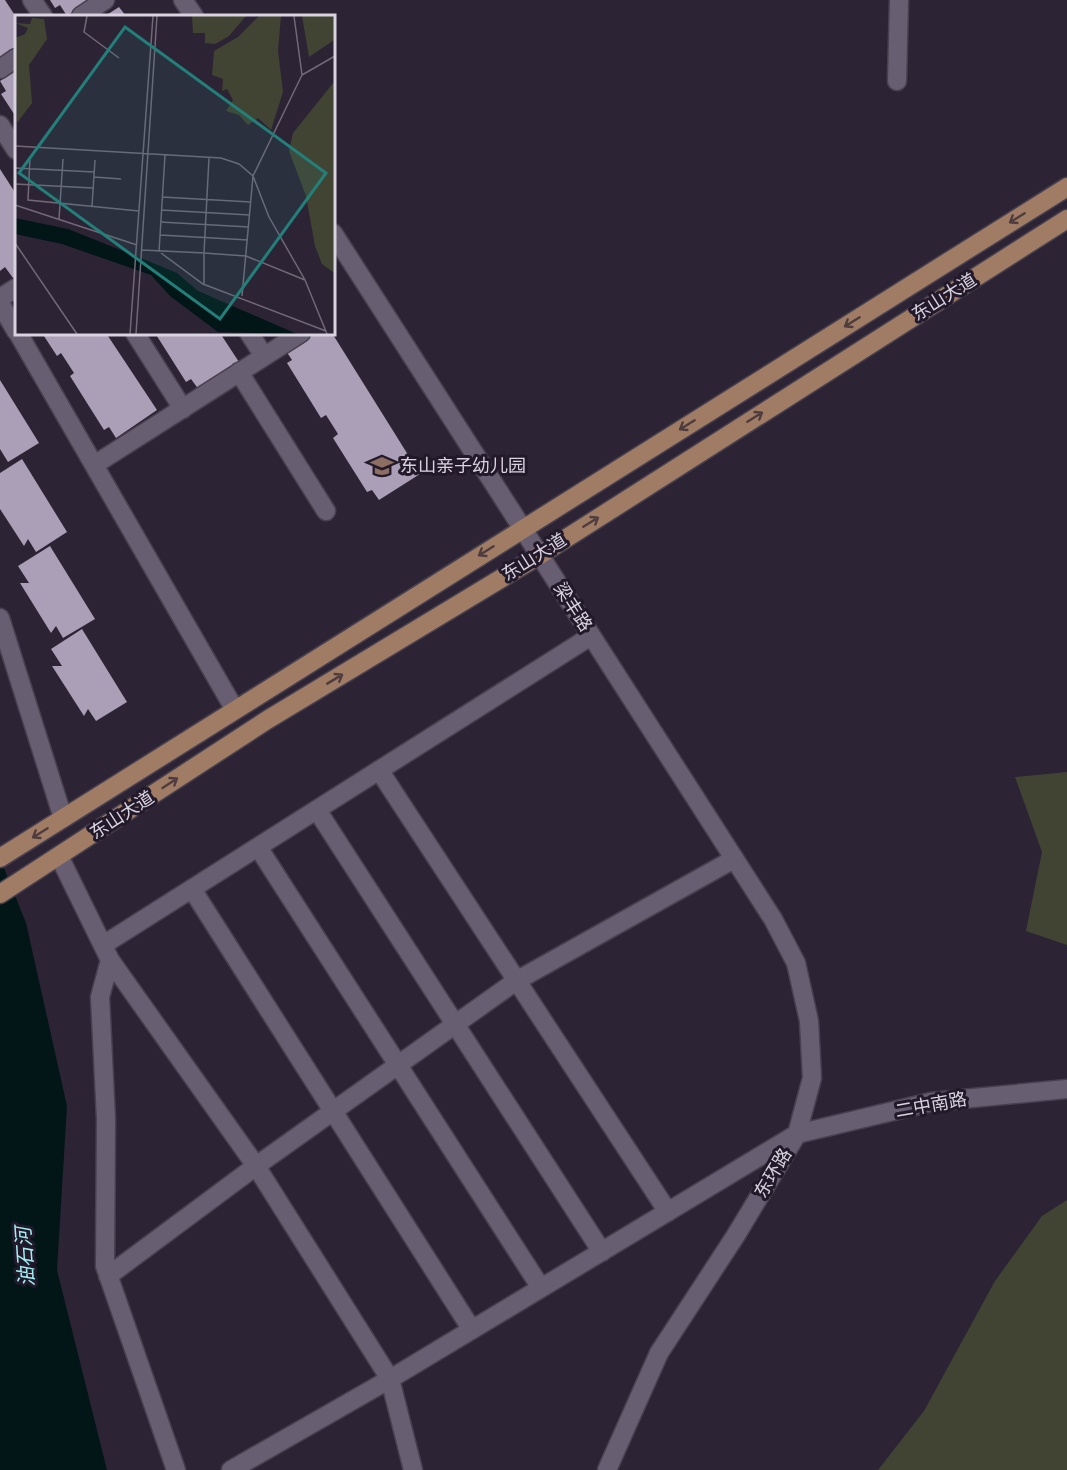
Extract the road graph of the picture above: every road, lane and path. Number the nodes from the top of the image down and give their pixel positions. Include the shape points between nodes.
1 (32, 0) edge
2 (105, 0) edge
3 (183, 0) edge
4 (899, 0) edge
5 (42, 15) edge
6 (82, 15) edge
7 (193, 15) edge
8 (15, 59) edge
9 (0, 69) edge
10 (897, 81) dead end
11 (0, 124) edge
12 (15, 148) edge
13 (1067, 187) edge
14 (1067, 219) edge
15 (334, 235) edge
16 (15, 289) edge
17 (0, 301) edge
18 (15, 328) edge
19 (18, 334) edge
20 (136, 334) edge
21 (250, 334) edge
22 (299, 334) edge
23 (264, 356) junction
24 (239, 372) junction
25 (183, 409) junction
26 (94, 465) junction
27 (326, 511) dead end
28 (523, 528) junction
29 (540, 555) junction
30 (0, 618) edge
31 (591, 636) junction
32 (235, 710) junction
33 (379, 770) junction
34 (317, 810) junction
35 (63, 818) junction
36 (258, 847) junction
37 (59, 856) junction
38 (0, 858) edge
39 (734, 859) junction
40 (192, 889) junction
41 (0, 894) edge
42 (106, 952) junction
43 (516, 981) junction
44 (455, 1024) junction
45 (398, 1065) junction
46 (1067, 1089) edge
47 (333, 1111) junction
48 (797, 1134) junction
49 (256, 1166) junction
50 (668, 1212) junction
51 (602, 1252) junction
52 (108, 1276) junction
53 (541, 1288) junction
54 (472, 1330) junction
55 (390, 1379) junction
56 (176, 1470) edge
57 (231, 1470) edge
58 (413, 1470) edge
59 (607, 1470) edge

1 - 5 street
2 - 6 street
3 - 7 street
4 - 10 street
8 - 9 street
11 - 12 street
13 -> 28 main road, 东山大道
29 -> 14 main road, 东山大道
15 - 28 street, 梁丰路
16 - 17 street
17 - 18 street
19 - 26 street
20 - 25 street
21 - 23 street
22 - 23 street
23 - 24 street
24 - 25 street
24 - 27 street
25 - 26 street
26 - 32 street
28 - 29 street, 梁丰路
28 -> 32 main road, 东山大道
29 - 31 street, 梁丰路
37 -> 29 main road, 东山大道 via 267,720
30 - 35 street
31 - 33 street
31 - 39 street, 梁丰路
32 - 35 main road, 东山大道
33 - 34 street
33 - 43 street
34 - 36 street
34 - 44 street
35 -> 38 main road, 东山大道
36 - 40 street
36 - 45 street
37 - 41 main road, 东山大道
37 - 42 street
39 - 43 street
39 - 48 street, 东环路 via 796,963 808,1021 812,1078
40 - 42 street
40 - 47 street
42 - 49 street
42 - 52 street via 100,997
43 - 44 street
43 - 50 street
44 - 45 street
44 - 51 street
45 - 47 street
45 - 53 street
46 - 48 street, 二中南路 via 931,1102
47 - 49 street
47 - 54 street
48 - 50 street, 二中南路
48 - 59 street, 东环路 via 659,1353
49 - 52 street
49 - 55 street
50 - 51 street, 二中南路
51 - 53 street, 二中南路
52 - 56 street
53 - 54 street, 二中南路
54 - 55 street, 二中南路
55 - 57 street, 二中南路
55 - 58 street

